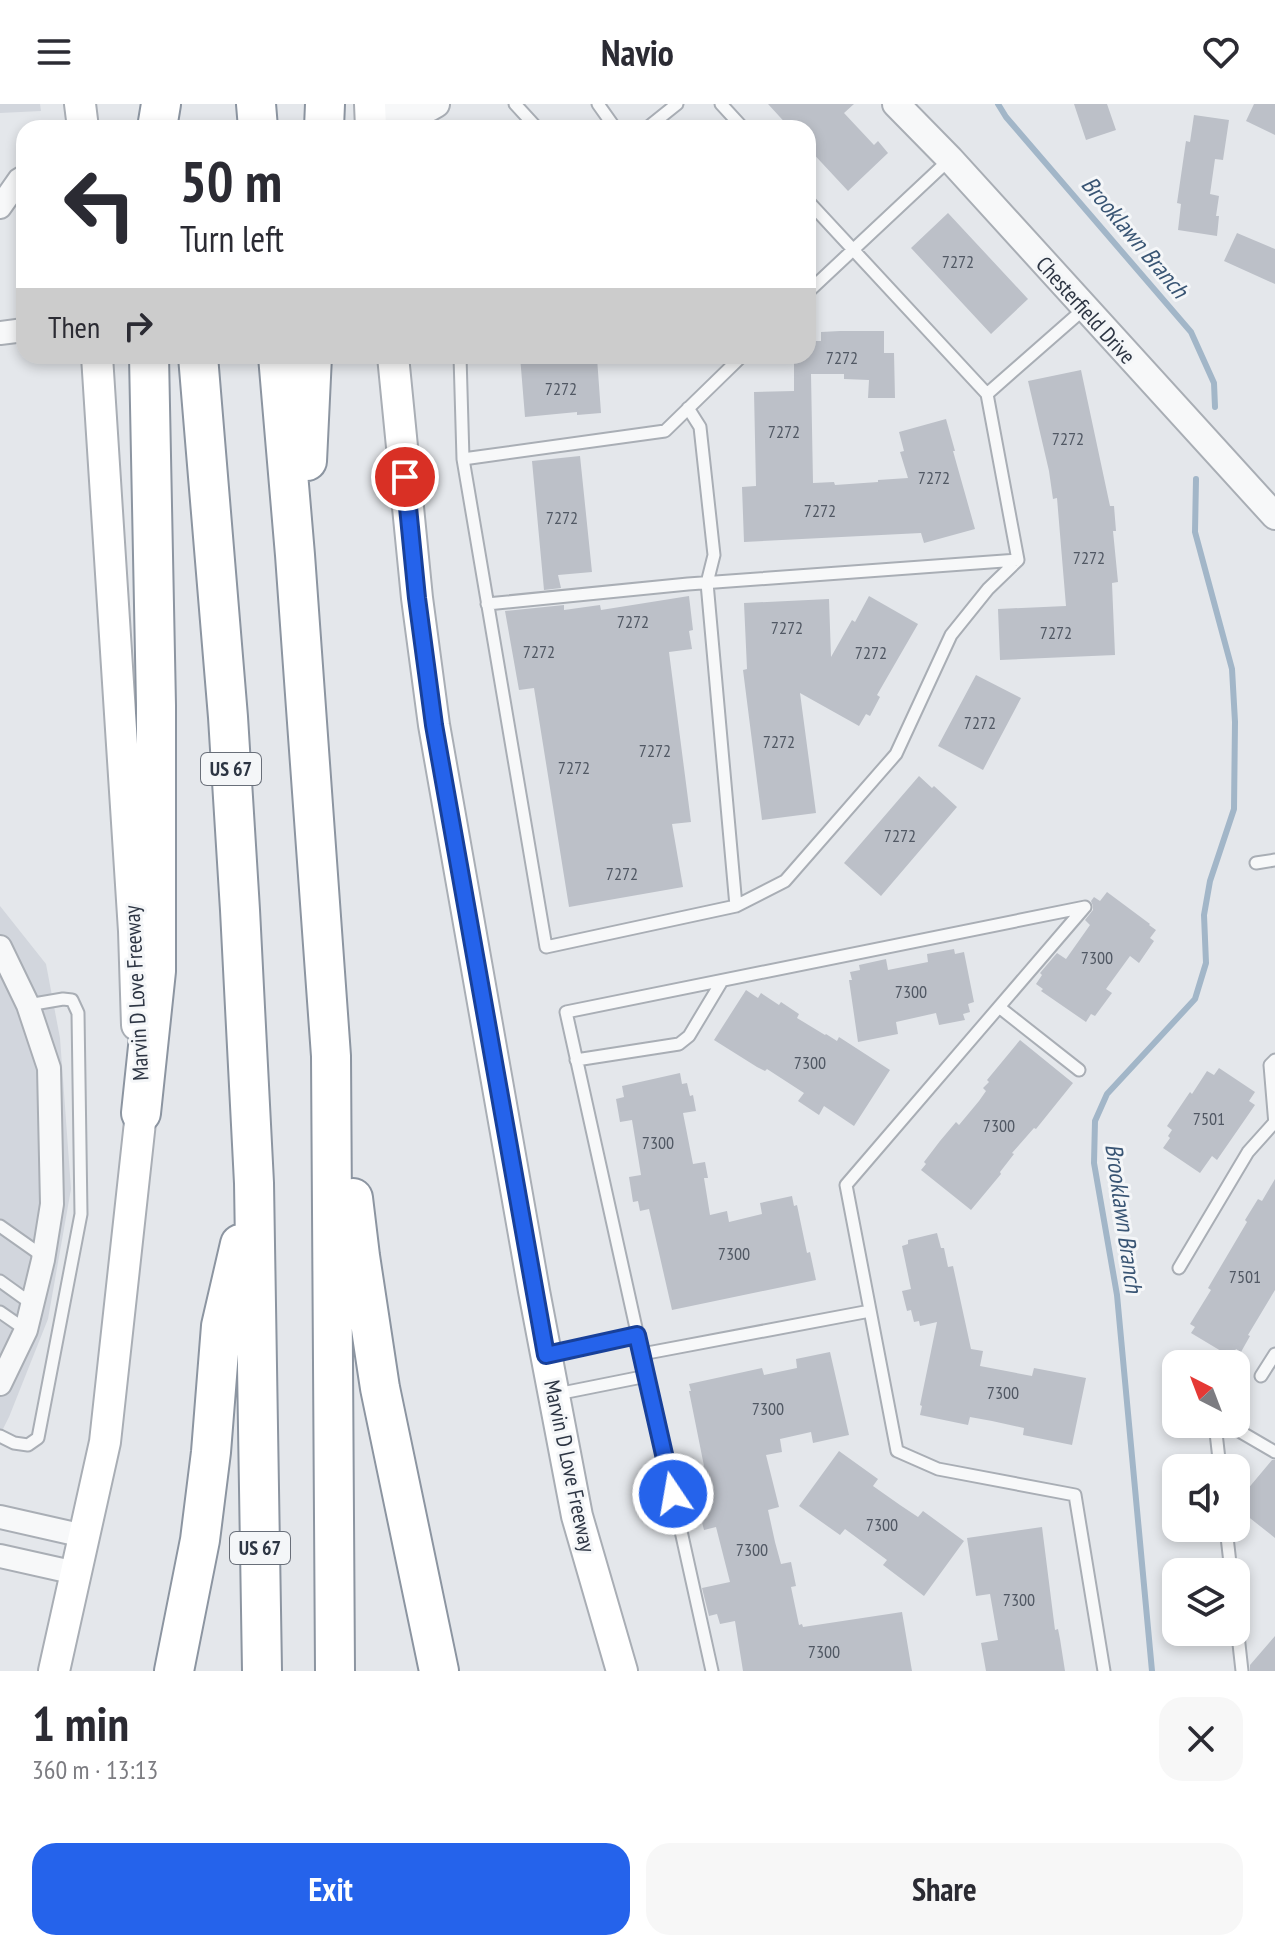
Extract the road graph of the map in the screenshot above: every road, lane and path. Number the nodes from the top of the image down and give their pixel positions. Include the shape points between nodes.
1 (436, 104) edge
2 (515, 104) edge
3 (677, 104) edge
4 (721, 104) edge
5 (896, 104) edge
6 (370, 116) edge
7 (530, 120) edge
8 (657, 120) edge
9 (736, 120) edge
10 (950, 159) junction
11 (16, 184) edge
12 (0, 207) edge
13 (816, 210) edge
14 (852, 250) junction
15 (816, 284) edge
16 (1085, 308) junction
17 (98, 364) edge
18 (149, 364) edge
19 (199, 364) edge
20 (279, 364) edge
21 (312, 364) edge
22 (394, 364) edge
23 (460, 364) edge
24 (734, 364) edge
25 (987, 394) junction
26 (688, 408) junction
27 (463, 459) junction
28 (1275, 516) edge
29 (295, 555) junction
30 (1018, 560) junction
31 (707, 583) junction
32 (487, 604) junction
33 (1275, 860) edge
34 (1256, 863) dead end
35 (736, 906) junction
36 (0, 947) edge
37 (722, 981) junction
38 (28, 1005) junction
39 (999, 1007) junction
40 (331, 1056) junction
41 (576, 1060) junction
42 (1275, 1060) edge
43 (1079, 1070) dead end
44 (141, 1113) junction
45 (1274, 1124) edge
46 (254, 1183) junction
47 (0, 1226) edge
48 (44, 1257) junction
49 (1179, 1268) dead end
50 (0, 1281) edge
51 (33, 1304) junction
52 (870, 1311) junction
53 (0, 1312) edge
54 (26, 1330) junction
55 (637, 1335) junction
56 (642, 1354) junction
57 (1275, 1354) edge
58 (546, 1355) junction
59 (647, 1376) junction
60 (1261, 1376) dead end
61 (0, 1384) edge
62 (554, 1395) junction
63 (0, 1436) edge
64 (1250, 1437) edge
65 (1275, 1452) edge
66 (0, 1517) edge
67 (84, 1536) junction
68 (0, 1556) edge
69 (76, 1573) junction
70 (335, 1625) junction
71 (1239, 1646) edge
72 (54, 1671) edge
73 (174, 1671) edge
74 (262, 1671) edge
75 (335, 1671) edge
76 (342, 1671) edge
77 (439, 1671) edge
78 (622, 1671) edge
79 (712, 1671) edge
80 (1104, 1671) edge
81 (1242, 1671) edge

1 - 6 street
2 - 7 lane
3 - 8 lane
4 - 9 lane
5 - 10 street, Chesterfield Drive
10 - 14 lane
10 - 16 street, Chesterfield Drive
11 - 12 street
13 - 14 lane
14 - 15 lane
14 - 25 lane
16 - 25 lane
16 - 28 street, Chesterfield Drive
17 - 44 main road, Marvin D Love Freeway
18 - 44 highway via 156,971
19 - 46 highway, US 67 via 229,732
20 - 29 highway
21 - 29 highway via 306,485
22 - 58 main road, Marvin D Love Freeway via 434,725
23 - 27 lane
24 - 26 lane
25 - 30 lane
26 - 27 lane via 665,431
26 - 31 lane via 700,427 714,555
27 - 32 lane
29 - 40 highway
30 - 31 lane
30 - 35 lane via 951,635 896,754 785,881
31 - 32 lane
31 - 35 lane
32 - 35 lane via 546,947
33 - 34 lane
36 - 38 street
37 - 39 lane via 1085,907
37 - 41 lane via 679,1044
37 - 41 lane via 566,1012
38 - 48 street via 49,1068 52,1204
38 - 63 lane via 72,1000 78,1013 81,1214 38,1438 28,1445
39 - 43 lane
39 - 52 lane via 846,1185
40 - 70 highway
40 - 77 highway via 345,1090 360,1256 380,1388
41 - 55 lane
42 - 45 lane via 1270,1065
44 - 67 main road, Marvin D Love Freeway via 105,1442
45 - 49 lane via 1248,1152
46 - 73 highway via 221,1326 200,1540
46 - 74 highway, US 67
47 - 48 lane
48 - 51 street
50 - 51 lane
51 - 54 street
52 - 56 lane
52 - 80 lane via 897,1451 938,1469 1075,1495
53 - 54 lane
54 - 61 street
55 - 56 lane
55 - 58 lane
56 - 59 lane
57 - 60 lane
58 - 62 main road, Marvin D Love Freeway
59 - 62 lane
59 - 79 lane
62 - 78 main road, Marvin D Love Freeway via 577,1516
64 - 65 lane
66 - 67 street
67 - 69 main road, Marvin D Love Freeway
68 - 69 street
69 - 72 main road, Marvin D Love Freeway
70 - 75 highway
70 - 76 highway
71 - 81 lane

